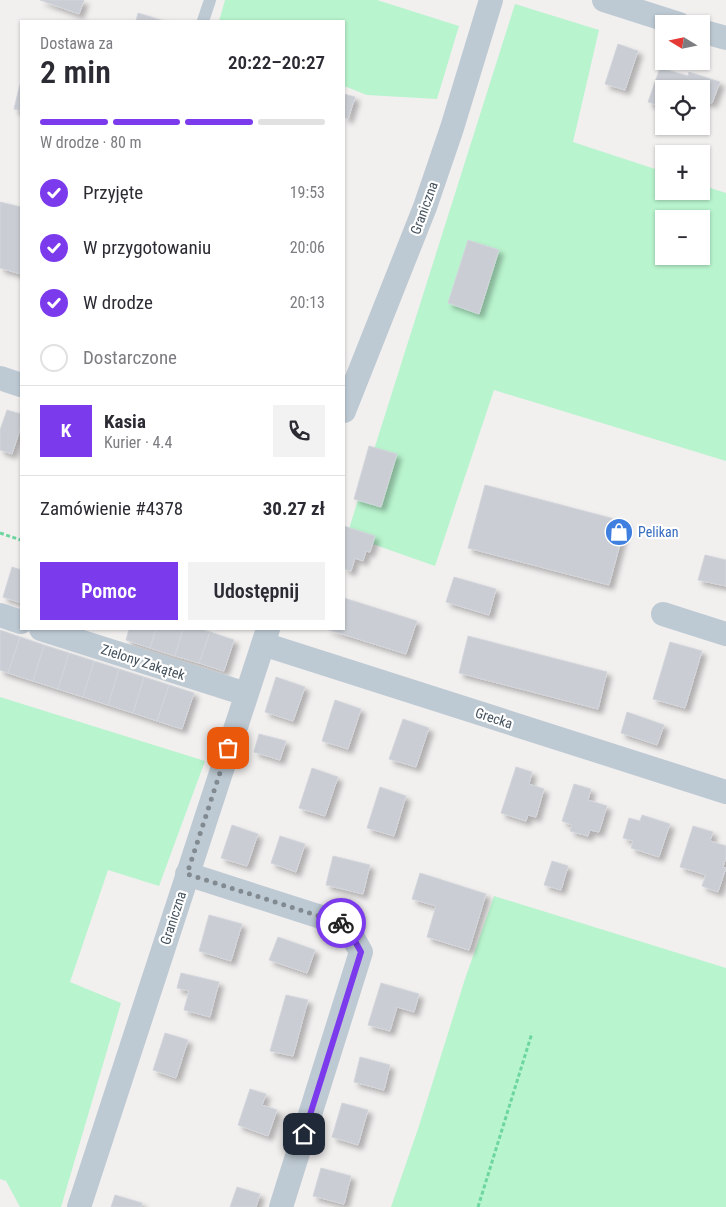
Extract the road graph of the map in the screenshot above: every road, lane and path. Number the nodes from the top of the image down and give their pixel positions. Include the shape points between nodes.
1 (210, 0) edge
2 (492, 0) edge
3 (616, 2) edge
4 (655, 16) edge
5 (203, 20) edge
6 (710, 34) edge
7 (726, 38) edge
8 (0, 378) edge
9 (20, 385) edge
10 (345, 408) edge
11 (0, 533) edge
12 (20, 540) edge
13 (663, 614) dead end
14 (0, 616) edge
15 (20, 622) edge
16 (44, 630) edge
17 (726, 634) edge
18 (265, 636) edge
19 (246, 694) junction
20 (726, 792) edge
21 (187, 874) junction
22 (532, 1033) dead end
23 (79, 1207) edge
24 (281, 1207) edge
25 (478, 1207) edge

1 - 5 lane
2 - 10 street, Graniczna via 425,207
3 - 4 street
6 - 7 street
8 - 9 street
11 - 12 path
13 - 17 street
14 - 15 street
16 - 19 street, Zielony Zakątek
18 - 19 street, Graniczna
18 - 20 street, Grecka
19 - 21 street, Graniczna
21 - 23 street, Graniczna
21 - 24 street via 346,925 361,952
22 - 25 path

